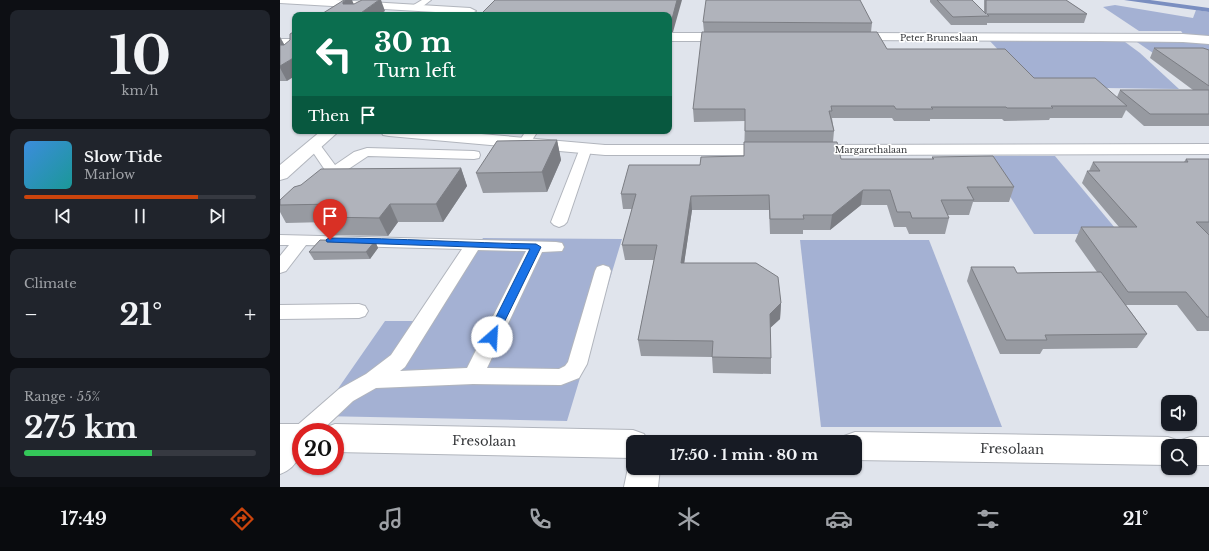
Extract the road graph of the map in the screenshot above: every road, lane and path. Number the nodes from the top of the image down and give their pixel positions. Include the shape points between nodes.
1 (280, 0) edge
2 (427, 0) edge
3 (294, 1) edge
4 (479, 4) dead end
5 (371, 5) junction
6 (415, 8) junction
7 (359, 12) edge
8 (457, 12) edge
9 (468, 12) edge
10 (672, 37) edge
11 (741, 37) edge
12 (837, 37) edge
13 (1209, 40) edge
14 (280, 42) edge
15 (292, 42) edge
16 (327, 134) edge
17 (458, 134) edge
18 (528, 137) edge
19 (314, 145) junction
20 (586, 148) junction
21 (1209, 149) edge
22 (474, 155) dead end
23 (333, 173) junction
24 (280, 174) edge
25 (315, 190) edge
26 (558, 222) dead end
27 (280, 240) edge
28 (302, 240) junction
29 (472, 246) junction
30 (536, 247) junction
31 (556, 247) dead end
32 (280, 267) edge
33 (602, 271) dead end
34 (359, 311) dead end
35 (280, 312) edge
36 (473, 376) junction
37 (372, 380) junction
38 (313, 423) edge
39 (344, 438) edge
40 (292, 444) edge
41 (626, 444) edge
42 (862, 446) edge
43 (1161, 451) edge
44 (1197, 451) edge
45 (1209, 451) edge
46 (280, 463) edge
47 (643, 475) edge
48 (641, 487) edge

1 - 3 street
2 - 6 lane
3 - 5 street
4 - 9 street
5 - 6 street
5 - 7 lane
6 - 8 street
10 - 11 street
12 - 13 street, Peter Bruneslaan via 1100,37
14 - 15 lane
16 - 19 street
17 - 18 street, Margarethalaan
18 - 20 street, Margarethalaan
19 - 23 lane
19 - 24 street
20 - 21 street, Margarethalaan
20 - 26 lane
22 - 23 lane via 367,152
23 - 25 lane
27 - 28 lane
28 - 29 lane
28 - 32 lane
29 - 30 lane
29 - 37 lane via 398,361
30 - 31 lane
30 - 36 lane
33 - 36 lane via 577,364 572,372 561,377
34 - 35 lane
36 - 37 lane
37 - 38 lane via 346,395
39 - 41 street, Fresolaan
40 - 46 lane
42 - 43 street, Fresolaan
44 - 45 street
47 - 48 street

